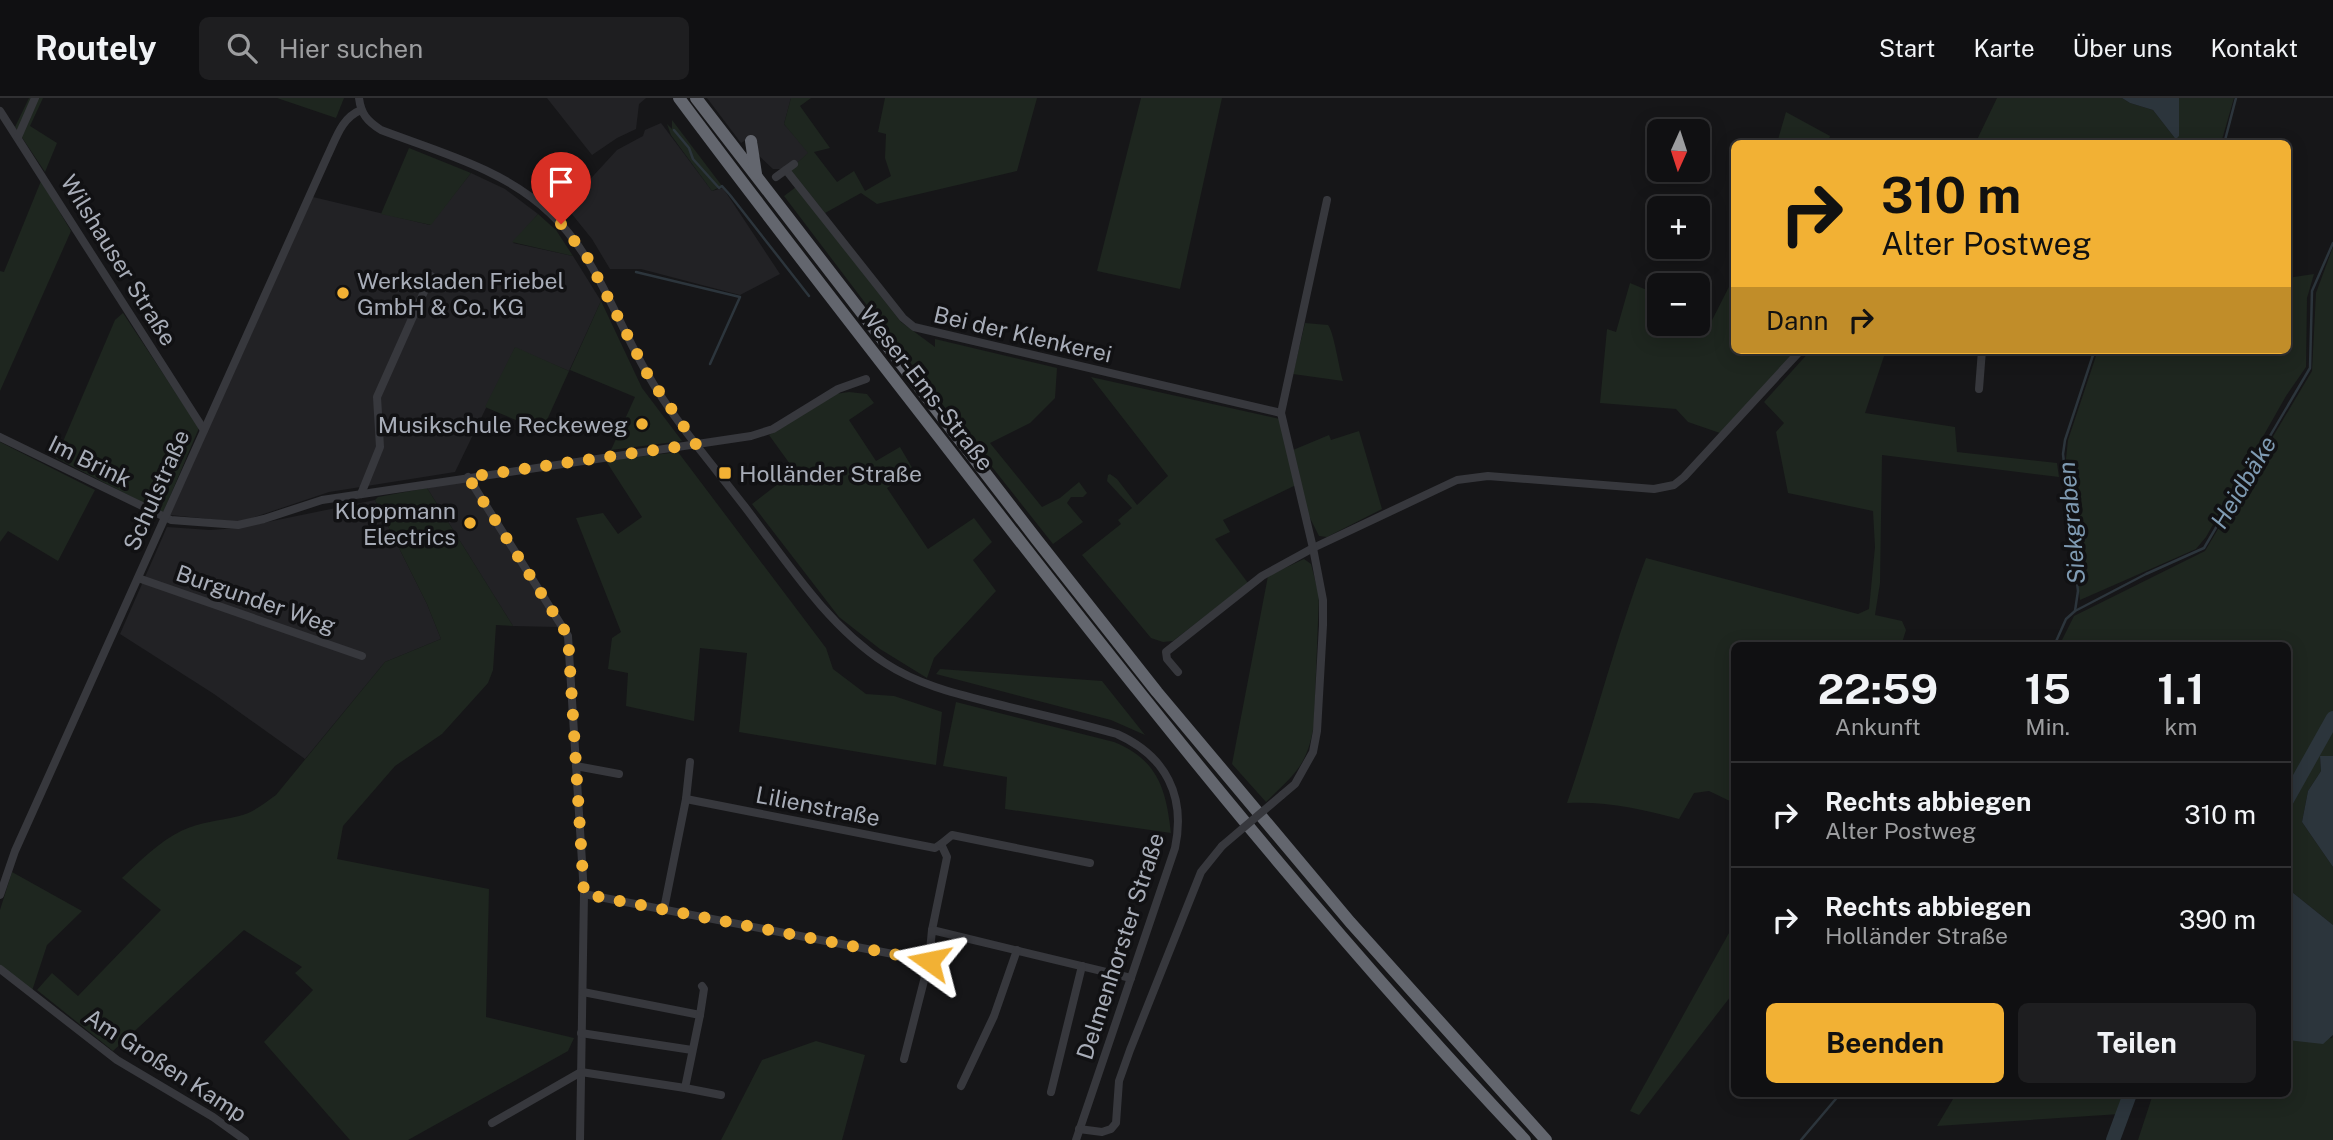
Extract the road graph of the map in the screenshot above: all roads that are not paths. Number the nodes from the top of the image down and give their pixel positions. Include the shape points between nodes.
1 (35, 98) edge
2 (359, 98) edge
3 (678, 98) edge
4 (696, 98) edge
5 (361, 110) junction
6 (0, 111) edge
7 (18, 136) junction
8 (751, 141) dead end
9 (794, 164) dead end
10 (786, 170) junction
11 (776, 177) dead end
12 (757, 178) junction
13 (1327, 200) dead end
14 (431, 276) dead end
15 (1797, 354) edge
16 (1982, 354) edge
17 (866, 379) dead end
18 (1979, 389) dead end
19 (1281, 413) junction
20 (204, 430) junction
21 (0, 437) edge
22 (696, 444) junction
23 (468, 477) junction
24 (361, 494) junction
25 (164, 517) junction
26 (1313, 548) junction
27 (138, 578) junction
28 (362, 656) dead end
29 (1178, 672) dead end
30 (690, 762) dead end
31 (576, 766) junction
32 (619, 774) dead end
33 (686, 799) junction
34 (942, 844) junction
35 (1090, 863) dead end
36 (4, 865) edge
37 (584, 894) junction
38 (0, 895) edge
39 (664, 909) junction
40 (932, 930) junction
41 (1017, 950) junction
42 (929, 961) junction
43 (1082, 966) junction
44 (0, 969) edge
45 (1131, 978) junction
46 (702, 986) dead end
47 (583, 992) junction
48 (700, 1014) junction
49 (581, 1033) junction
50 (692, 1050) junction
51 (904, 1059) dead end
52 (581, 1072) junction
53 (961, 1086) dead end
54 (685, 1088) junction
55 (1051, 1093) dead end
56 (721, 1095) dead end
57 (1516, 1109) junction
58 (492, 1124) dead end
59 (1079, 1129) junction
60 (245, 1140) edge
61 (580, 1140) edge
62 (1076, 1140) edge
63 (1522, 1140) edge
64 (1546, 1140) edge
65 (1558, 1140) edge

1 - 7 street
2 - 5 street
3 - 63 highway, Weser-Ems-Straße via 1146,701
4 - 12 highway, Weser-Ems-Straße
5 - 20 street, Schulstraße via 343,123
5 - 22 street, Delmenhorster Straße via 381,130 484,170 529,195 550,213 587,257 649,377
6 - 7 street, Wilshauser Straße
7 - 20 street, Wilshauser Straße
8 - 12 highway
9 - 10 street
10 - 11 street
10 - 19 street, Bei der Klenkerei via 914,327
12 - 57 highway, Weser-Ems-Straße via 1157,691 1350,922
13 - 19 street
14 - 24 street via 377,397 380,447
15 - 26 street via 1674,485 1654,489 1473,476
16 - 18 street
17 - 22 street via 838,389 763,433
19 - 26 street
20 - 25 street, Schulstraße
21 - 25 street, Im Brink
22 - 23 street
22 - 45 street, Delmenhorster Straße via 829,614 870,653 941,689 1117,734 1157,761 1176,800 1178,834
23 - 24 street
23 - 31 street via 568,636
24 - 25 street via 322,500 238,525
25 - 27 street, Schulstraße
26 - 29 street via 1262,576 1170,648 1167,659
26 - 59 street, bridge via 1323,600 1317,731 1306,767 1294,784 1222,846 1201,872 1119,1081 1116,1123 1102,1132
27 - 28 street, Burgunder Weg
27 - 36 street, Schulstraße
30 - 33 street
31 - 32 street
31 - 37 street
33 - 34 street, Lilienstraße via 935,848
33 - 39 street
34 - 35 street, Lilienstraße via 952,835
34 - 40 street via 947,857
36 - 38 street, Schulstraße
37 - 39 street
37 - 47 street
39 - 42 street
40 - 41 street
40 - 42 street
41 - 43 street
41 - 53 street via 994,1016
42 - 51 street
43 - 45 street
43 - 55 street
44 - 60 street, Am Großen Kamp via 117,1060
45 - 59 street, Delmenhorster Straße
46 - 48 street
47 - 48 street
47 - 49 street
48 - 50 street
49 - 50 street
49 - 52 street
50 - 54 street
52 - 54 street
52 - 58 street
52 - 61 street
54 - 56 street
57 - 64 highway
57 - 65 highway
59 - 62 street, Delmenhorster Straße

